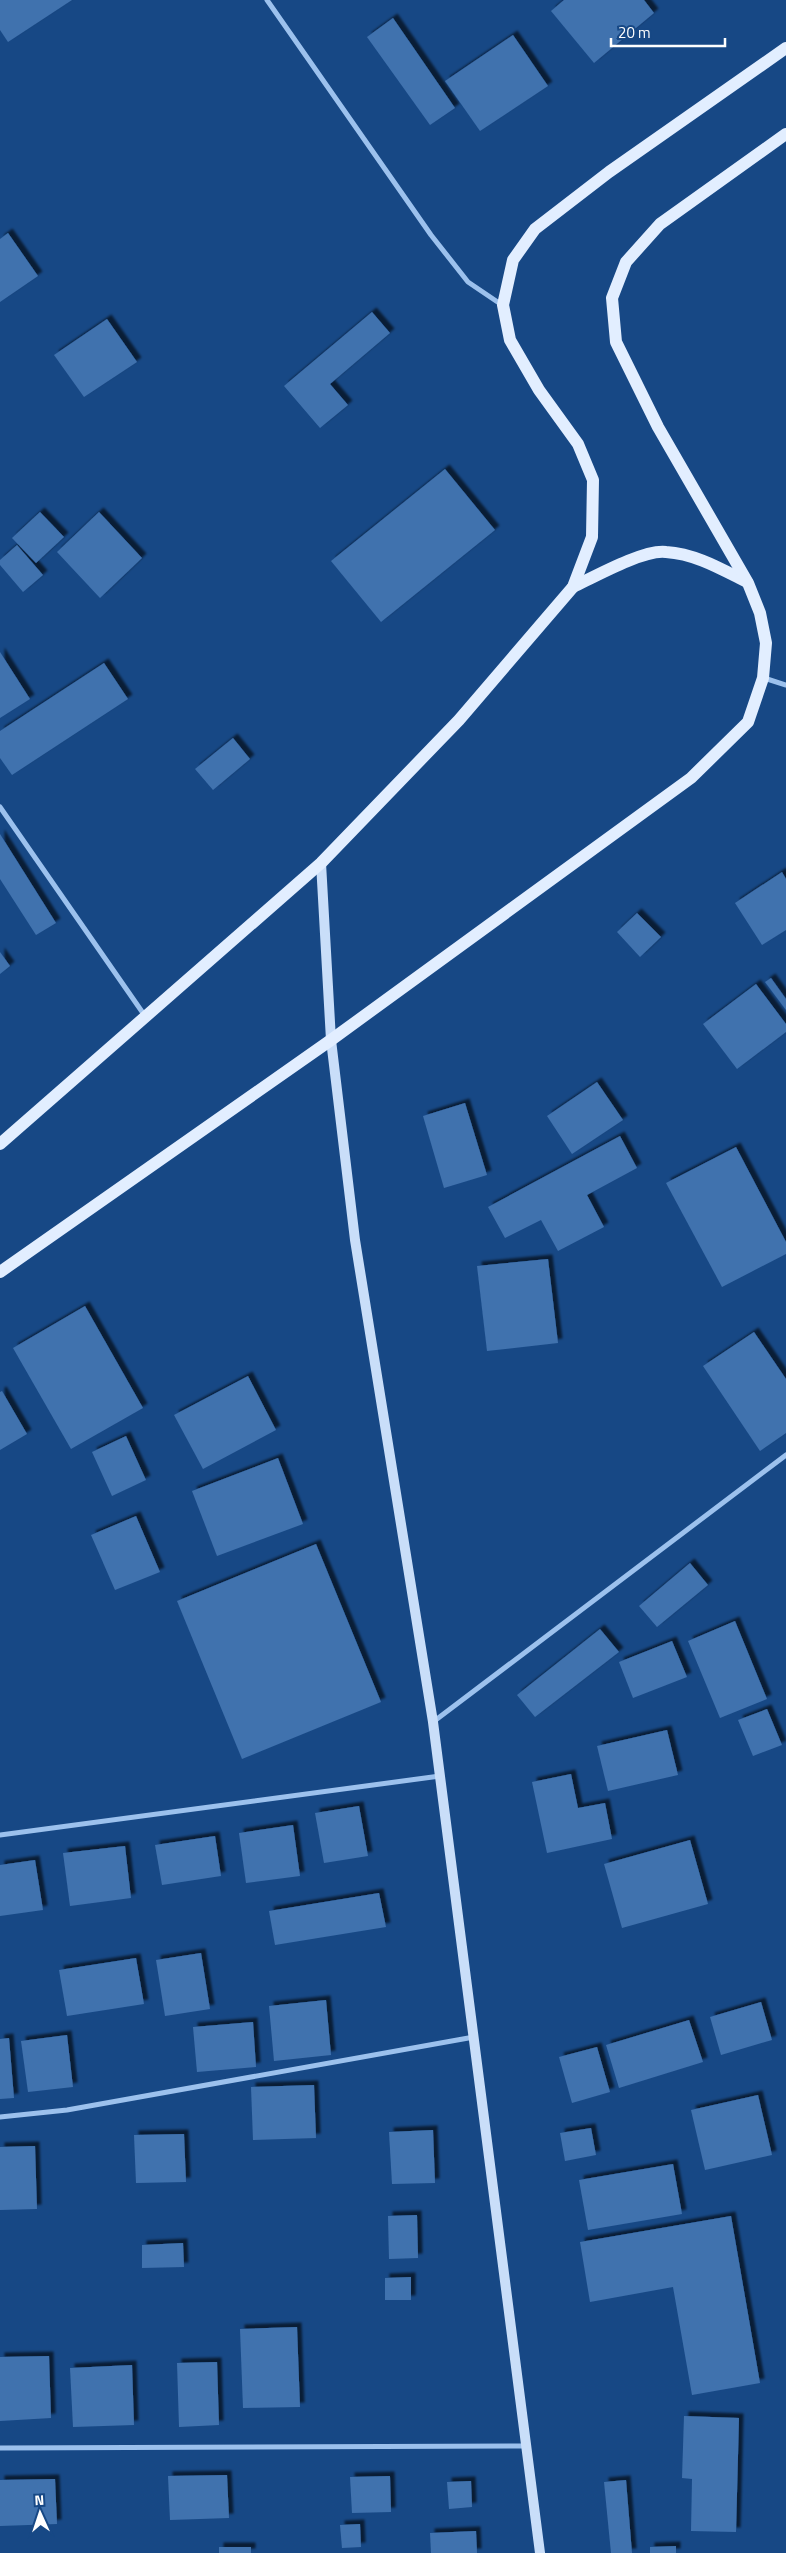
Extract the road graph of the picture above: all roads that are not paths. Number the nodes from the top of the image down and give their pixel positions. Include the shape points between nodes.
1 (267, 0) edge
2 (786, 48) edge
3 (786, 134) edge
4 (503, 305) junction
5 (748, 583) junction
6 (574, 587) junction
7 (763, 678) junction
8 (786, 684) edge
9 (0, 807) edge
10 (321, 863) junction
11 (146, 1016) junction
12 (331, 1040) junction
13 (0, 1144) edge
14 (0, 1272) edge
15 (786, 1455) edge
16 (433, 1722) junction
17 (440, 1776) junction
18 (1, 1833) edge
19 (474, 2037) junction
20 (0, 2117) edge
21 (526, 2446) junction
22 (0, 2448) edge
23 (540, 2553) edge

1 - 4 street via 431,235 468,282
2 - 4 main road via 609,172 535,229 513,260
3 - 5 main road via 660,224 626,262 612,298 616,342 658,427
4 - 6 main road via 510,340 539,390 578,444 593,480 592,537
5 - 6 main road via 706,561 664,551 624,562
5 - 7 main road via 760,613 766,643
6 - 10 main road via 459,720
7 - 8 street
7 - 12 main road via 748,722 691,778
9 - 11 street
10 - 11 main road
10 - 12 main road
11 - 13 main road
12 - 14 main road
12 - 16 main road via 355,1240
15 - 16 street
16 - 17 main road
17 - 18 street
17 - 19 main road
19 - 20 street via 76,2108
19 - 21 main road
21 - 22 street
21 - 23 main road

